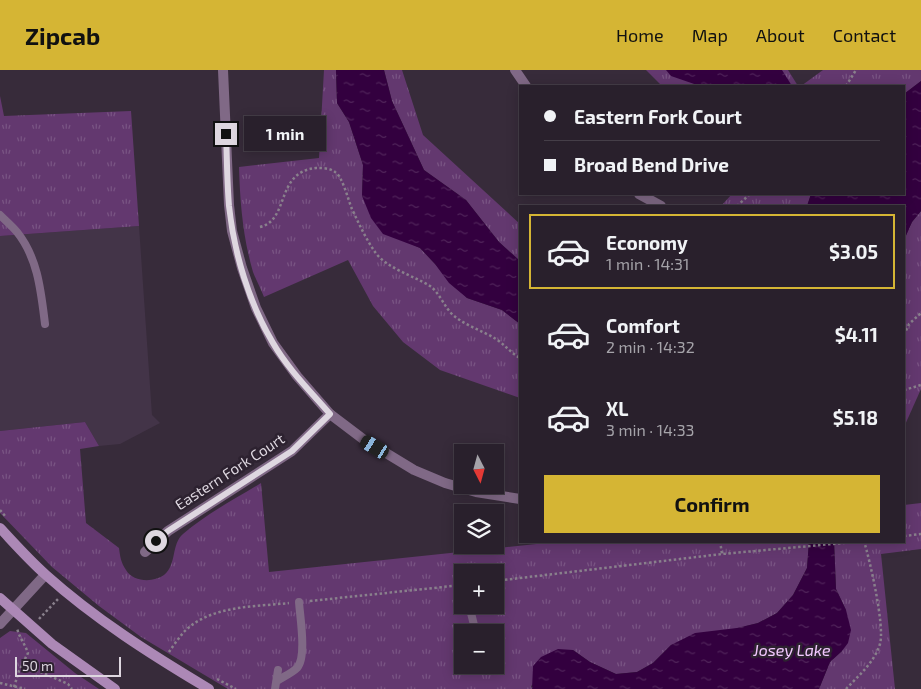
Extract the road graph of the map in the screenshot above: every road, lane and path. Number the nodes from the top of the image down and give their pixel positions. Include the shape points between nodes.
1 (223, 70) edge
2 (515, 70) edge
3 (856, 70) edge
4 (525, 85) edge
5 (847, 85) edge
6 (642, 195) edge
7 (749, 195) edge
8 (659, 205) edge
9 (738, 205) edge
10 (0, 215) edge
11 (260, 227) dead end
12 (921, 313) edge
13 (45, 324) dead end
14 (905, 333) edge
15 (519, 357) edge
16 (921, 384) edge
17 (905, 390) edge
18 (330, 414) junction
19 (519, 499) edge
20 (0, 510) edge
21 (6, 517) dead end
22 (0, 528) edge
23 (921, 534) edge
24 (905, 536) edge
25 (720, 543) edge
26 (845, 543) edge
27 (865, 543) edge
28 (145, 552) dead end
29 (722, 554) junction
30 (45, 575) junction
31 (504, 580) edge
32 (66, 591) junction
33 (0, 598) edge
34 (299, 602) dead end
35 (12, 610) junction
36 (0, 624) edge
37 (32, 627) junction
38 (21, 638) junction
39 (170, 651) dead end
40 (176, 655) dead end
41 (22, 664) junction
42 (278, 670) dead end
43 (212, 676) dead end
44 (0, 684) edge
45 (276, 685) edge
46 (14, 687) junction
47 (25, 689) edge
48 (72, 689) edge
49 (115, 689) edge
50 (209, 689) edge
51 (236, 689) edge
52 (846, 689) edge

1 - 18 street via 229,206 242,268 273,343
2 - 4 street
3 - 5 path
6 - 8 street
7 - 9 path
10 - 13 lane via 17,232 38,273
11 - 15 path via 268,225 276,216 285,191 299,173 318,168 334,171 376,254 432,287 457,319 495,339
12 - 14 path
16 - 17 path
18 - 19 street via 414,470 476,492
18 - 28 street, Eastern Fork Court via 292,451 168,531
20 - 21 path
22 - 30 main road
23 - 24 path
25 - 29 path
26 - 29 path
27 - 52 path via 881,642 866,670
29 - 31 path
30 - 32 main road
30 - 35 street
32 - 37 path
32 - 50 main road via 127,637
33 - 35 main road
34 - 45 lane via 300,663
35 - 36 street
35 - 37 main road
35 - 38 path
37 - 38 path
37 - 49 main road
38 - 41 path via 28,653
39 - 40 path
41 - 46 path
41 - 48 path via 68,684
42 - 45 lane
43 - 51 path
44 - 46 path
46 - 47 path

